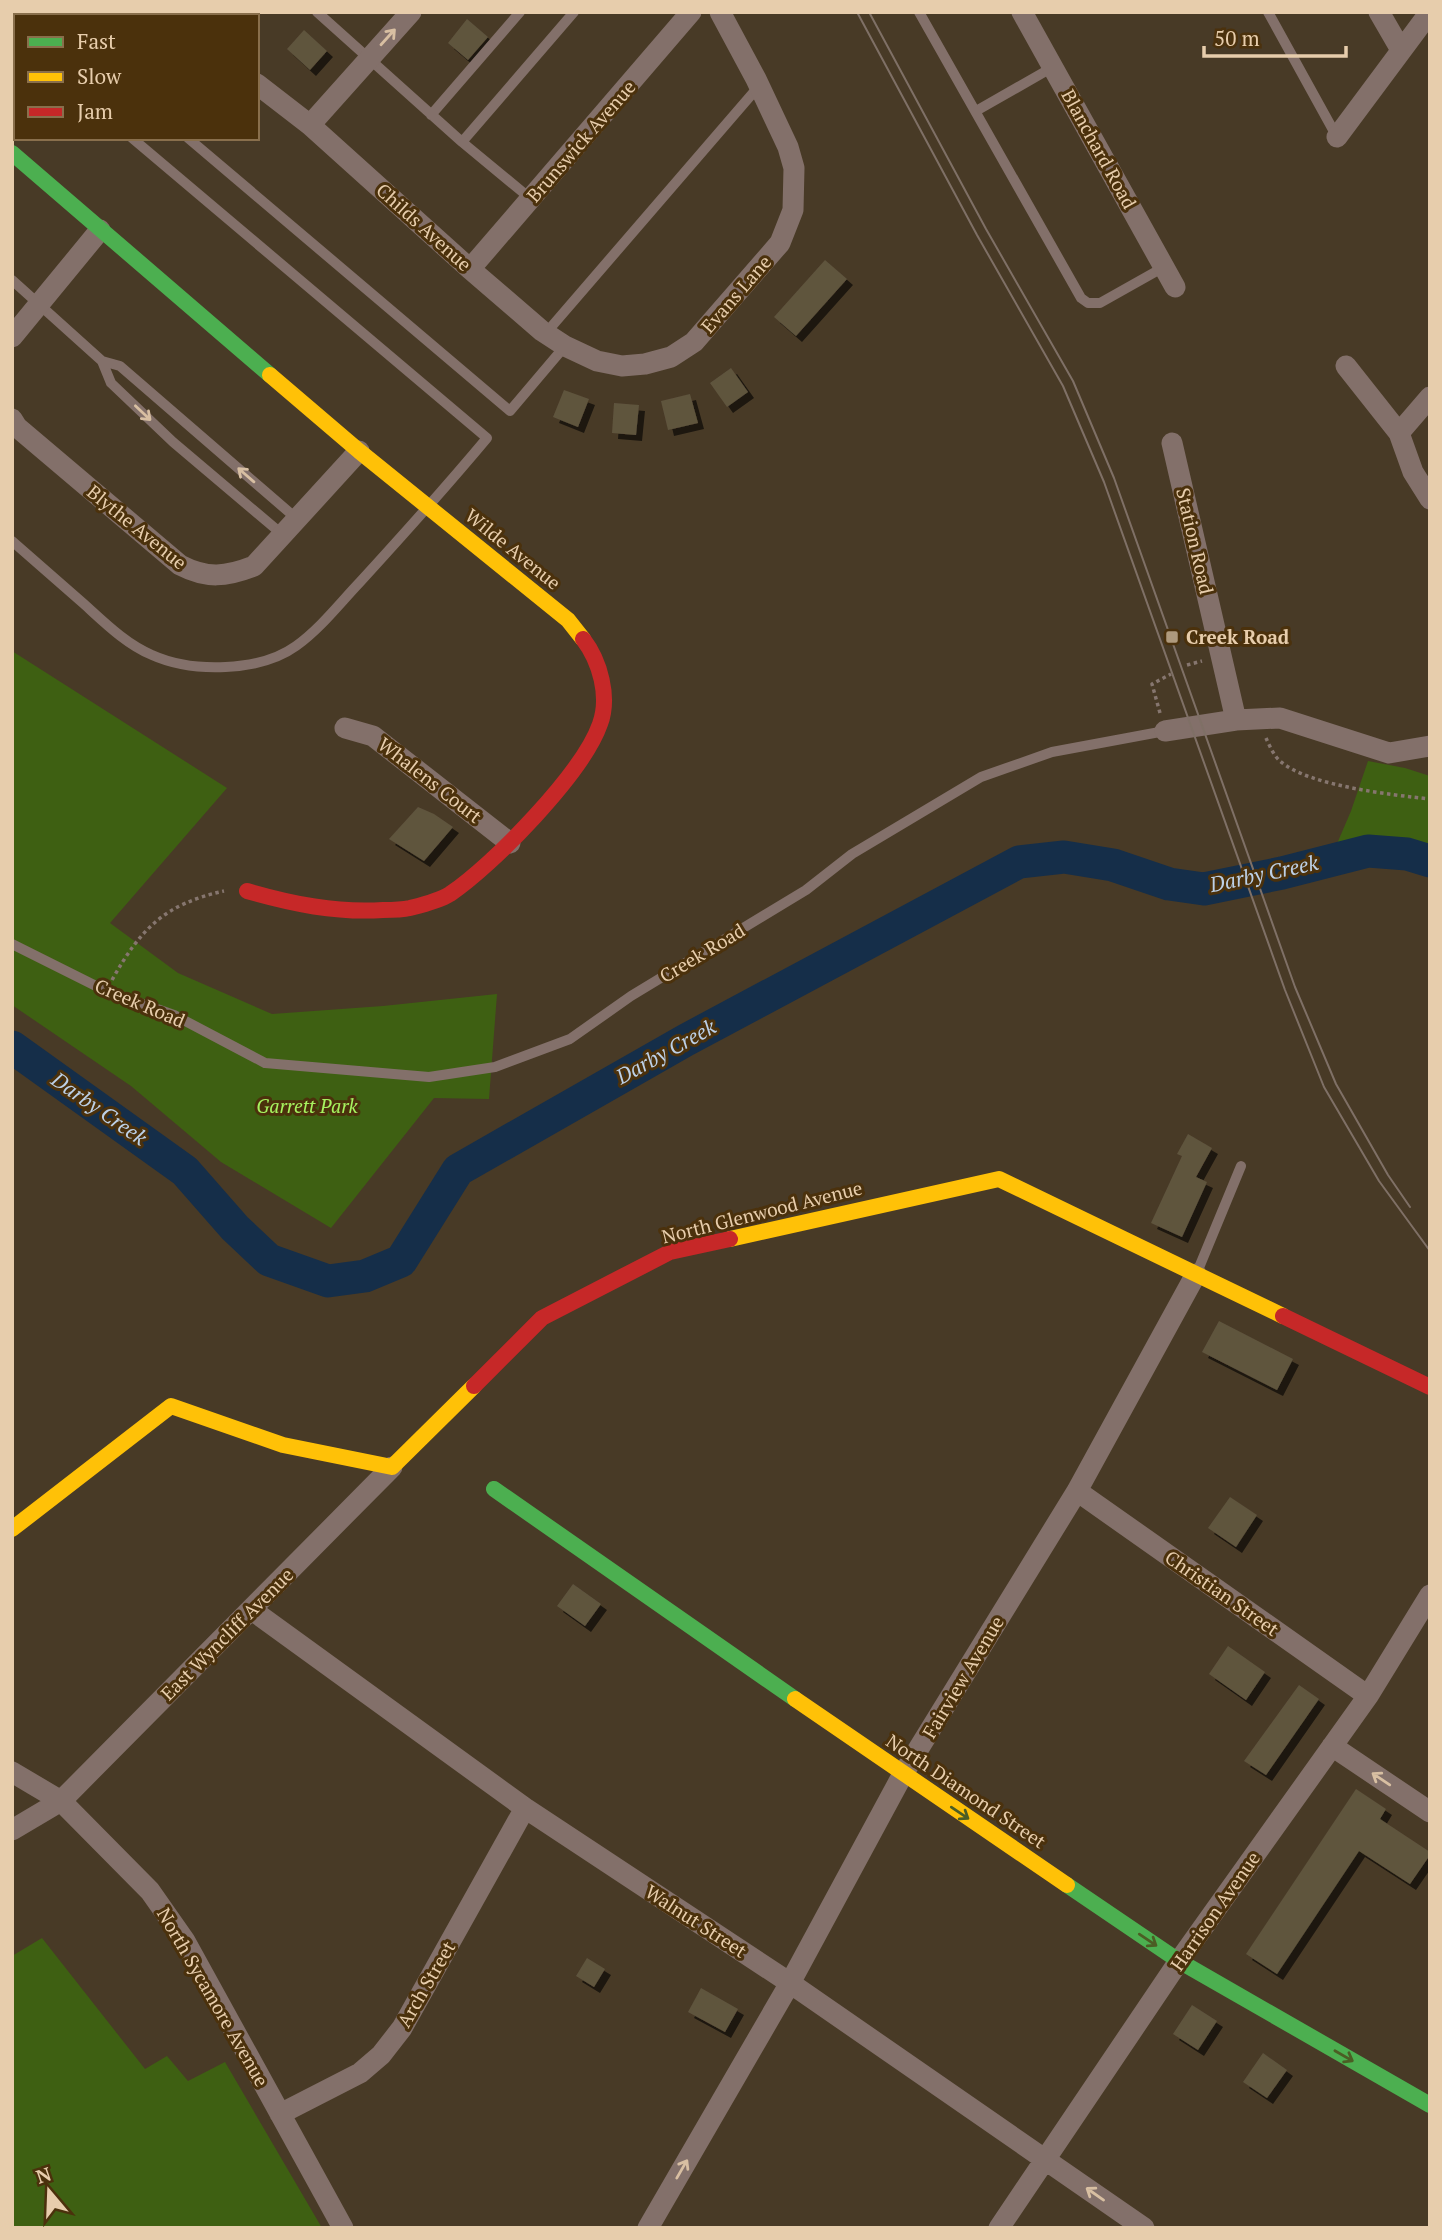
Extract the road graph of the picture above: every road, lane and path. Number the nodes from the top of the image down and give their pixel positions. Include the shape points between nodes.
1 (317, 12) edge
2 (411, 12) edge
3 (520, 12) edge
4 (574, 12) edge
5 (691, 12) edge
6 (720, 12) edge
7 (919, 12) edge
8 (1023, 12) edge
9 (1268, 12) edge
10 (1379, 12) edge
11 (1430, 12) edge
12 (1401, 50) junction
13 (368, 60) junction
14 (1053, 67) junction
15 (259, 86) edge
16 (759, 86) junction
17 (976, 111) junction
18 (431, 115) junction
19 (310, 125) junction
20 (1337, 137) joint
21 (134, 140) edge
22 (190, 140) edge
23 (462, 142) junction
24 (12, 153) edge
25 (531, 199) junction
26 (100, 230) junction
27 (1164, 267) junction
28 (470, 270) junction
29 (12, 280) edge
30 (1175, 287) dead end
31 (40, 304) junction
32 (546, 333) junction
33 (12, 337) edge
34 (565, 346) junction
35 (102, 361) junction
36 (597, 361) joint
37 (1346, 366) dead end
38 (1430, 397) edge
39 (12, 419) edge
40 (1399, 433) junction
41 (1172, 443) dead end
42 (359, 451) junction
43 (1430, 499) edge
44 (429, 508) junction
45 (290, 527) junction
46 (12, 541) edge
47 (1171, 674) dead end
48 (1262, 719) junction
49 (1236, 720) junction
50 (345, 728) dead end
51 (1165, 731) junction
52 (1430, 746) edge
53 (1430, 799) edge
54 (510, 843) junction
55 (247, 891) joint
56 (12, 944) edge
57 (106, 991) junction
58 (1241, 1166) dead end
59 (1196, 1274) junction
60 (1430, 1387) edge
61 (392, 1467) junction
62 (494, 1489) dead end
63 (1077, 1491) junction
64 (12, 1529) edge
65 (1430, 1595) edge
66 (252, 1610) junction
67 (1368, 1696) junction
68 (1332, 1745) junction
69 (12, 1772) edge
70 (903, 1774) junction
71 (61, 1801) junction
72 (525, 1808) junction
73 (1430, 1812) edge
74 (12, 1830) edge
75 (1179, 1961) junction
76 (790, 1983) junction
77 (1430, 2105) edge
78 (280, 2114) junction
79 (1045, 2159) junction
80 (343, 2228) edge
81 (648, 2228) edge
82 (999, 2228) edge
83 (1144, 2228) edge

1 - 13 lane
13 -> 2 street
3 - 18 lane
4 - 23 lane
5 - 25 street, Brunswick Avenue
6 - 16 street, Evans Lane
7 - 17 lane
8 - 14 street, Blanchard Road
9 - 20 lane
10 - 12 street
11 - 12 street
12 - 20 street
13 - 18 lane
13 - 19 street
14 - 17 lane
14 - 27 street, Blanchard Road
15 - 19 street, Childs Avenue
16 - 32 lane
16 - 36 street, Evans Lane via 794,168 793,210 780,243 694,342 671,357 622,366
17 - 27 lane via 1081,299 1100,303
18 - 23 lane
19 - 28 street, Childs Avenue
21 - 44 lane via 487,438
22 - 34 lane via 510,411
23 - 25 lane
24 - 26 street, Wilde Avenue
25 - 28 street, Brunswick Avenue
26 - 31 street
26 - 42 street, Wilde Avenue
27 - 30 street, Blanchard Road
28 - 32 street, Childs Avenue
29 - 31 lane
31 - 33 street
31 - 35 lane
32 - 34 street, Childs Avenue
34 - 36 street, Childs Avenue
45 -> 35 lane via 120,366
35 -> 45 lane via 111,383 173,442
37 - 40 street
38 - 40 street
39 - 45 street, Blythe Avenue via 180,565 197,574 235,574 254,566
40 - 43 street via 1412,472
41 - 49 street, Station Road
42 - 44 street, Wilde Avenue
42 - 45 street, Blythe Avenue
44 - 46 lane via 296,647 232,667 184,664 130,643
44 - 54 street, Wilde Avenue via 568,620 590,648 604,682 601,723 579,764
47 - 51 path via 1152,684
48 - 49 street, Creek Road
48 - 52 street, Creek Road via 1280,718 1389,753
48 - 53 path via 1267,742 1280,761 1312,778
49 - 51 street, Creek Road
50 - 54 street, Whalens Court via 373,736
51 - 57 lane, Creek Road via 1052,752 981,777 852,854 806,890 631,996 570,1039 495,1067 429,1077 265,1063 174,1015
54 - 55 street, Wilde Avenue via 448,894 407,909 359,912 297,905
55 - 57 path via 196,898 166,913 142,933
56 - 57 lane, Creek Road
58 - 59 lane
59 - 60 street, North Glenwood Avenue
59 - 61 street, North Glenwood Avenue via 999,1179 670,1252 542,1318
59 - 63 street, Fairview Avenue
61 - 64 street via 284,1445 171,1406
61 - 66 street, East Wyncliff Avenue
62 - 70 street, North Diamond Street
63 - 67 street, Christian Street
63 - 70 street, Fairview Avenue
65 - 67 street, Harrison Avenue
66 - 71 street, East Wyncliff Avenue
66 - 72 street, Walnut Street
67 - 68 street, Harrison Avenue
73 -> 68 street
68 - 75 street, Harrison Avenue
69 - 71 street, North Sycamore Avenue
70 -> 75 street, North Diamond Street
70 - 76 street, Fairview Avenue
71 - 74 street, East Wyncliff Avenue
71 - 78 street, North Sycamore Avenue via 150,1891 185,1941
72 - 76 street, Walnut Street
72 - 78 street, Arch Street via 388,2046 360,2073
75 -> 77 street, North Diamond Street
75 - 79 street, Harrison Avenue
76 - 79 street, Walnut Street
81 -> 76 street, Fairview Avenue
78 - 80 street, North Sycamore Avenue
79 - 82 street, Harrison Avenue
83 -> 79 street, Walnut Street

